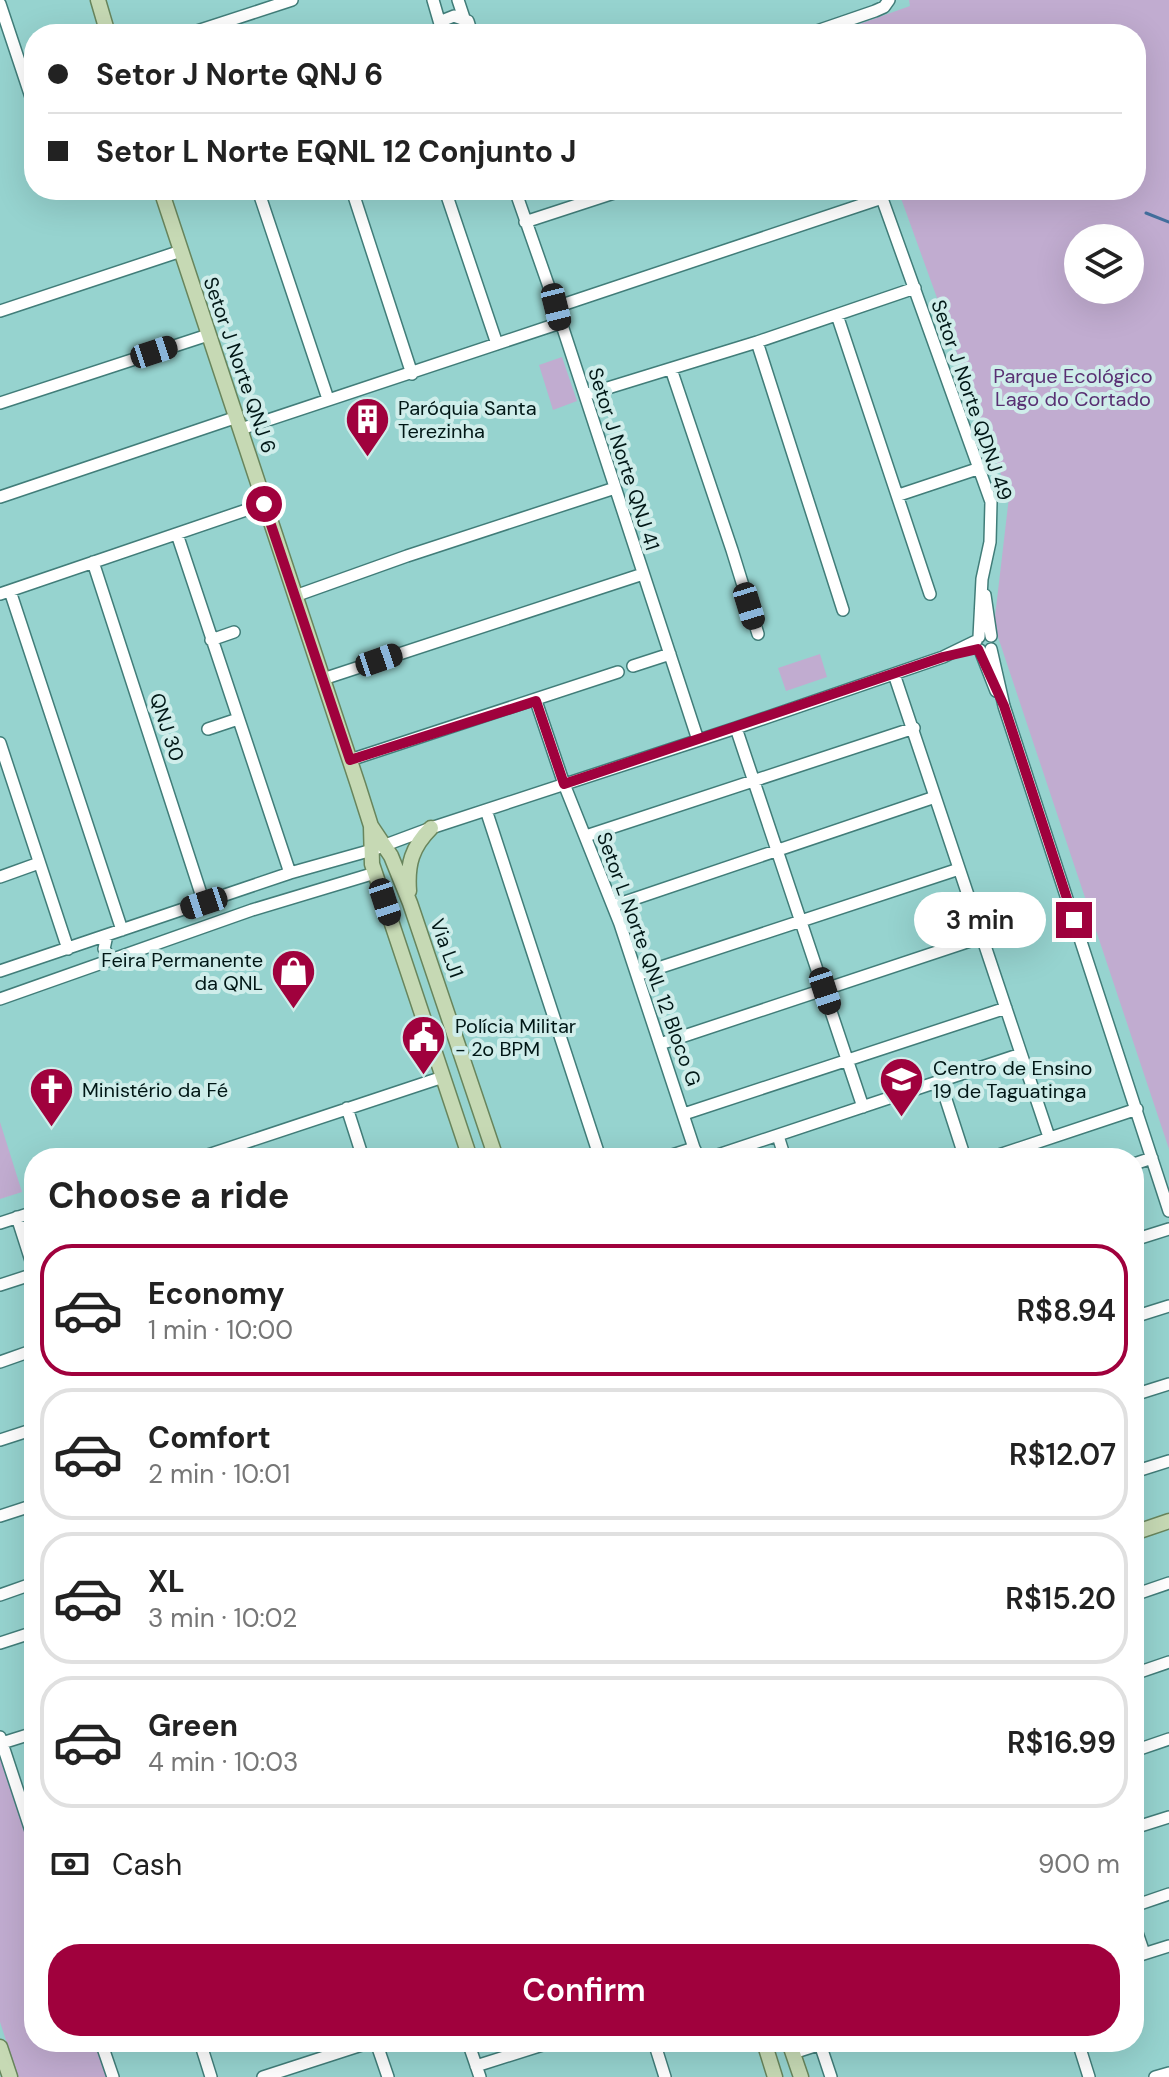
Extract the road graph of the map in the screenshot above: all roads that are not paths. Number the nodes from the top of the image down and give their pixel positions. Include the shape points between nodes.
1 (98, 0) edge
2 (292, 0) edge
3 (433, 0) edge
4 (458, 0) edge
5 (889, 0) edge
6 (0, 4) edge
7 (464, 18) junction
8 (105, 24) edge
9 (219, 24) edge
10 (438, 24) edge
11 (445, 24) edge
12 (469, 24) edge
13 (842, 24) edge
14 (24, 76) edge
15 (164, 200) edge
16 (261, 200) edge
17 (355, 200) edge
18 (448, 200) edge
19 (518, 200) edge
20 (592, 200) edge
21 (864, 200) edge
22 (883, 200) edge
23 (525, 222) junction
24 (181, 251) junction
25 (915, 288) junction
26 (556, 307) junction
27 (0, 311) edge
28 (837, 315) junction
29 (560, 323) junction
30 (208, 335) junction
31 (757, 342) junction
32 (497, 344) junction
33 (671, 369) junction
34 (412, 374) junction
35 (585, 395) junction
36 (328, 399) junction
37 (0, 403) edge
38 (239, 423) junction
39 (980, 468) junction
40 (615, 488) junction
41 (899, 495) junction
42 (0, 497) edge
43 (264, 504) junction
44 (177, 534) junction
45 (93, 562) junction
46 (643, 574) junction
47 (5, 593) edge
48 (930, 594) dead end
49 (295, 596) junction
50 (843, 610) dead end
51 (234, 632) dead end
52 (758, 634) dead end
53 (211, 640) junction
54 (983, 644) junction
55 (670, 654) junction
56 (633, 666) dead end
57 (618, 672) dead end
58 (894, 674) junction
59 (323, 679) junction
60 (536, 701) junction
61 (238, 719) junction
62 (736, 728) junction
63 (914, 728) junction
64 (208, 729) dead end
65 (698, 740) junction
66 (0, 743) edge
67 (350, 760) junction
68 (755, 780) junction
69 (6, 783) edge
70 (564, 784) junction
71 (935, 797) junction
72 (486, 810) junction
73 (371, 826) joint
74 (431, 828) junction
75 (586, 836) junction
76 (378, 848) junction
77 (779, 851) junction
78 (39, 863) junction
79 (959, 869) junction
80 (294, 872) junction
81 (375, 873) junction
82 (0, 877) edge
83 (309, 892) junction
84 (204, 903) junction
85 (410, 903) junction
86 (613, 906) junction
87 (802, 920) junction
88 (122, 930) junction
89 (107, 935) junction
90 (982, 937) junction
91 (82, 944) junction
92 (68, 949) junction
93 (112, 960) junction
94 (92, 966) junction
95 (0, 971) edge
96 (637, 975) junction
97 (438, 982) junction
98 (414, 989) junction
99 (825, 991) junction
100 (0, 999) edge
101 (1006, 1008) junction
102 (660, 1044) junction
103 (1021, 1054) junction
104 (848, 1059) junction
105 (443, 1077) junction
106 (940, 1081) junction
107 (863, 1107) junction
108 (347, 1108) junction
109 (1137, 1109) junction
110 (684, 1114) junction
111 (778, 1136) junction
112 (1049, 1137) junction
113 (229, 1148) edge
114 (360, 1148) edge
115 (467, 1148) edge
116 (493, 1148) edge
117 (597, 1148) edge
118 (696, 1148) edge
119 (740, 1148) edge
120 (782, 1148) edge
121 (962, 1148) edge
122 (1018, 1148) edge
123 (1152, 1158) junction
124 (1144, 1161) edge
125 (1169, 1211) edge
126 (24, 1215) edge
127 (17, 1217) junction
128 (0, 1223) edge
129 (1169, 1229) edge
130 (1144, 1237) edge
131 (24, 1240) edge
132 (24, 1276) edge
133 (0, 1285) edge
134 (1169, 1306) edge
135 (1144, 1314) edge
136 (24, 1354) edge
137 (0, 1362) edge
138 (1169, 1384) edge
139 (1144, 1392) edge
140 (24, 1432) edge
141 (0, 1440) edge
142 (1169, 1461) edge
143 (1144, 1469) edge
144 (24, 1508) edge
145 (0, 1516) edge
146 (1169, 1521) edge
147 (1144, 1530) edge
148 (1169, 1583) edge
149 (24, 1587) edge
150 (1144, 1592) edge
151 (0, 1595) edge
152 (24, 1635) edge
153 (0, 1643) edge
154 (1169, 1662) edge
155 (1144, 1671) edge
156 (24, 1735) edge
157 (1169, 1739) edge
158 (1, 1740) edge
159 (1144, 1748) edge
160 (24, 1810) edge
161 (1169, 1817) edge
162 (1144, 1825) edge
163 (1169, 1894) edge
164 (1144, 1903) edge
165 (1169, 1946) edge
166 (1144, 1954) edge
167 (0, 2047) edge
168 (104, 2052) edge
169 (203, 2052) edge
170 (348, 2052) edge
171 (377, 2052) edge
172 (471, 2052) edge
173 (527, 2052) edge
174 (657, 2052) edge
175 (767, 2052) edge
176 (792, 2052) edge
177 (826, 2052) edge
178 (1081, 2052) edge
179 (299, 2072) edge
180 (478, 2072) edge
181 (1169, 2073) edge
182 (10, 2077) edge
183 (113, 2077) edge
184 (211, 2077) edge
185 (263, 2077) edge
186 (388, 2077) edge
187 (665, 2077) edge
188 (775, 2077) edge
189 (801, 2077) edge
190 (831, 2077) edge
191 (1089, 2077) edge
192 (1155, 2077) edge

1 - 8 main road
2 - 9 street
3 - 10 street
4 - 7 street
5 - 13 street
6 - 14 street
7 - 11 street via 454,16
7 - 12 street
15 - 24 main road, Setor J Norte QNJ 6
16 - 36 street
17 - 34 street
18 - 32 street
19 - 23 street, Setor J Norte QNJ 41
20 - 23 street
21 - 26 street
22 - 25 street, Setor J Norte QDNJ 49
23 - 26 street, Setor J Norte QNJ 41
24 - 27 street
24 - 30 main road, Setor J Norte QNJ 6
25 - 28 street
25 - 39 street, Setor J Norte QDNJ 49
26 - 29 street, Setor J Norte QNJ 41
28 - 31 street
28 - 41 street
29 - 32 street
29 - 35 street, Setor J Norte QNJ 41
30 - 37 street
30 - 38 main road, Setor J Norte QNJ 6
31 - 33 street
31 - 50 street
32 - 34 street
33 - 35 street
33 - 52 street
34 - 36 street
35 - 40 street, Setor J Norte QNJ 41
36 - 38 street
38 - 42 street
38 - 43 main road, Setor J Norte QNJ 6
39 - 41 street
39 - 54 street, Setor J Norte QDNJ 49 via 992,515 982,579
40 - 46 street, Setor J Norte QNJ 41
40 - 49 street
41 - 48 street
43 - 44 street
43 - 49 main road, Setor J Norte QNJ 6
44 - 45 street
44 - 53 street
45 - 47 street
45 - 84 street, QNJ 30
46 - 55 street, Setor J Norte QNJ 41
46 - 59 street
47 - 88 street
49 - 59 main road, Setor J Norte QNJ 6
51 - 53 street
53 - 61 street
54 - 58 street
54 - 109 street
55 - 56 street
55 - 65 street, Setor J Norte QNJ 41
57 - 60 street
58 - 62 street
58 - 63 street
59 - 67 main road, Setor J Norte QNJ 6
60 - 67 street
60 - 70 street, Setor L Norte QNL 12 Bloco G
61 - 64 street
61 - 80 street
62 - 65 street
62 - 68 street
63 - 68 street
63 - 71 street
65 - 70 street
66 - 69 street
67 - 73 main road, Setor J Norte QNJ 6
68 - 75 street
68 - 77 street
69 - 78 street
70 - 72 street
70 - 75 street, Setor L Norte QNL 12 Bloco G
71 - 77 street
71 - 79 street
72 - 74 street
72 - 117 street
73 - 76 main road, Via LJ1
74 - 76 street
74 - 85 main road via 408,865
75 - 86 street, Setor L Norte QNL 12 Bloco G
76 - 80 street
76 - 81 main road
76 - 85 main road, Via LJ1
77 - 86 street
77 - 87 street
78 - 82 street
78 - 92 street
79 - 87 street
79 - 90 street
80 - 83 street via 309,877
80 - 84 street
81 - 83 street
81 - 98 main road
83 - 93 street
84 - 88 street
85 - 97 main road, Via LJ1
86 - 96 street, Setor L Norte QNL 12 Bloco G
87 - 96 street
87 - 99 street
88 - 89 street
89 - 91 street
89 - 93 street via 104,949
90 - 99 street
90 - 101 street
91 - 92 street
91 - 94 street via 93,954
92 - 95 street
93 - 94 street
94 - 100 street
96 - 102 street, Setor L Norte QNL 12 Bloco G
97 - 98 main road via 419,980
97 - 116 main road, Via LJ1
98 - 105 main road
99 - 102 street
99 - 104 street
101 - 103 street
101 - 104 street
102 - 110 street, Setor L Norte QNL 12 Bloco G
103 - 106 street
103 - 112 street
104 - 107 street
104 - 110 street
105 - 108 street
105 - 115 main road
106 - 107 street
106 - 121 street
107 - 111 street
108 - 113 street
108 - 114 street
109 - 112 street
109 - 123 street
110 - 118 street, Setor L Norte QNL 12 Bloco G
111 - 119 street
111 - 120 street
112 - 122 street
123 - 124 street
123 - 125 street
126 - 127 street
127 - 128 street
127 - 131 street
129 - 130 street
132 - 133 street
134 - 135 street
136 - 137 street
138 - 139 street
140 - 141 street
142 - 143 street
144 - 145 street
146 - 147 main road
148 - 150 street
149 - 151 street
152 - 153 street
154 - 155 street
156 - 158 street
157 - 159 street
158 - 160 street
161 - 162 street
163 - 164 street
165 - 166 street
167 - 182 main road
168 - 183 street
169 - 184 street
170 - 179 street
171 - 186 street
172 - 180 street
173 - 180 street
174 - 187 street
175 - 188 main road
176 - 189 main road
177 - 190 street
178 - 191 street
179 - 185 street
181 - 192 street

